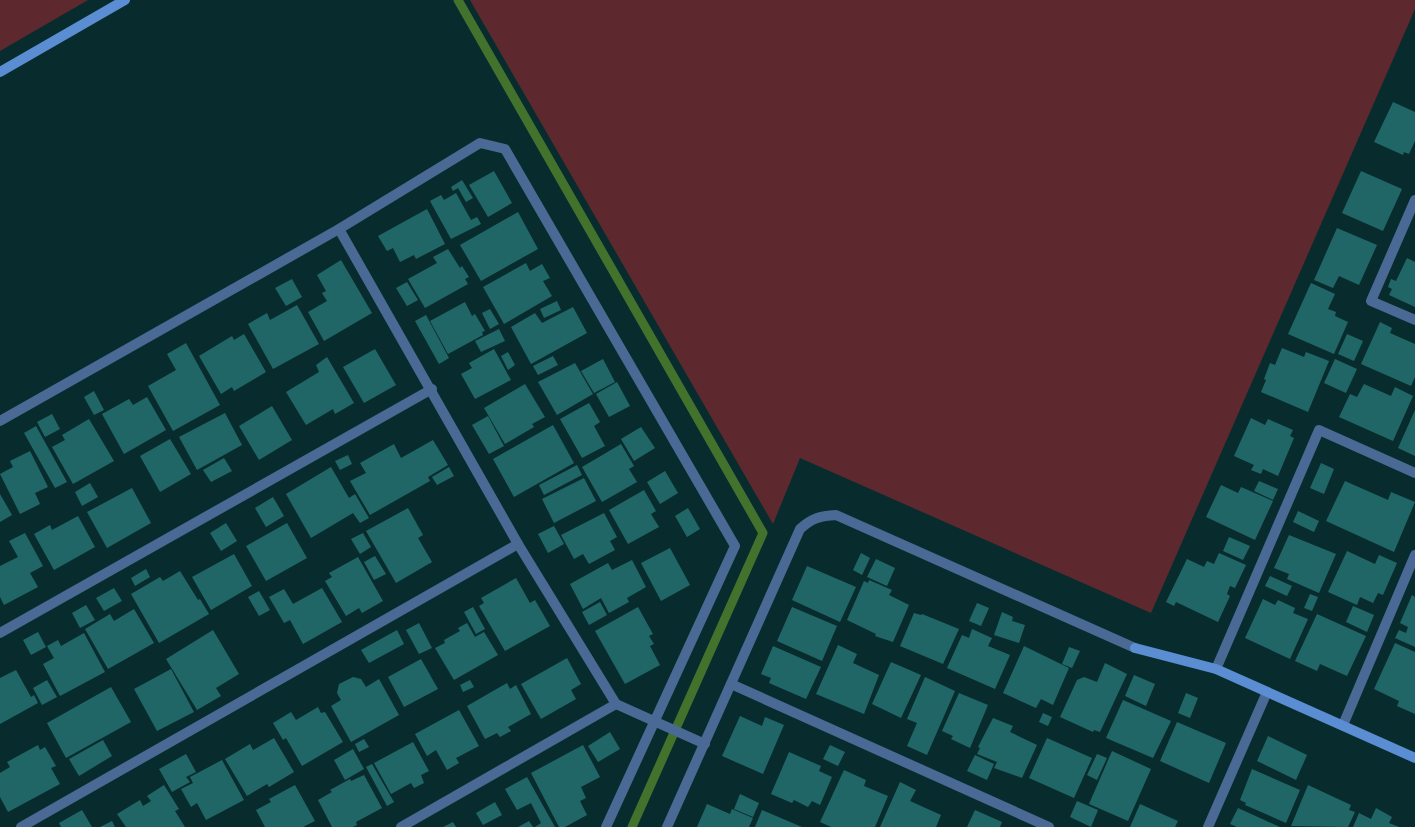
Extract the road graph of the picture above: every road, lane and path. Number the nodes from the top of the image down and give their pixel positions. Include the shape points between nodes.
1 (125, 0) edge
2 (0, 72) edge
3 (1415, 200) edge
4 (339, 229) junction
5 (1415, 320) edge
6 (432, 389) junction
7 (0, 422) edge
8 (1415, 473) edge
9 (518, 544) junction
10 (1415, 555) edge
11 (0, 634) edge
12 (1216, 669) junction
13 (731, 684) junction
14 (1267, 692) junction
15 (616, 704) junction
16 (654, 721) junction
17 (1343, 725) junction
18 (705, 744) junction
19 (1415, 758) edge
20 (21, 827) edge
21 (400, 827) edge
22 (606, 827) edge
23 (667, 827) edge
24 (1049, 827) edge
25 (1208, 827) edge

1 - 2 street
3 - 5 street via 1372,301
4 - 6 street
4 - 7 street
4 - 16 street via 480,143 505,148 735,546
6 - 9 street
6 - 11 street
8 - 12 street via 1319,430
9 - 15 street
9 - 20 street
10 - 17 street
12 - 13 street via 1135,648 836,516 820,516 810,520 800,529
12 - 14 street
13 - 18 street
13 - 24 street
14 - 17 street
14 - 25 street
15 - 16 street
15 - 21 street
16 - 18 street
16 - 22 street
17 - 19 street
18 - 23 street

